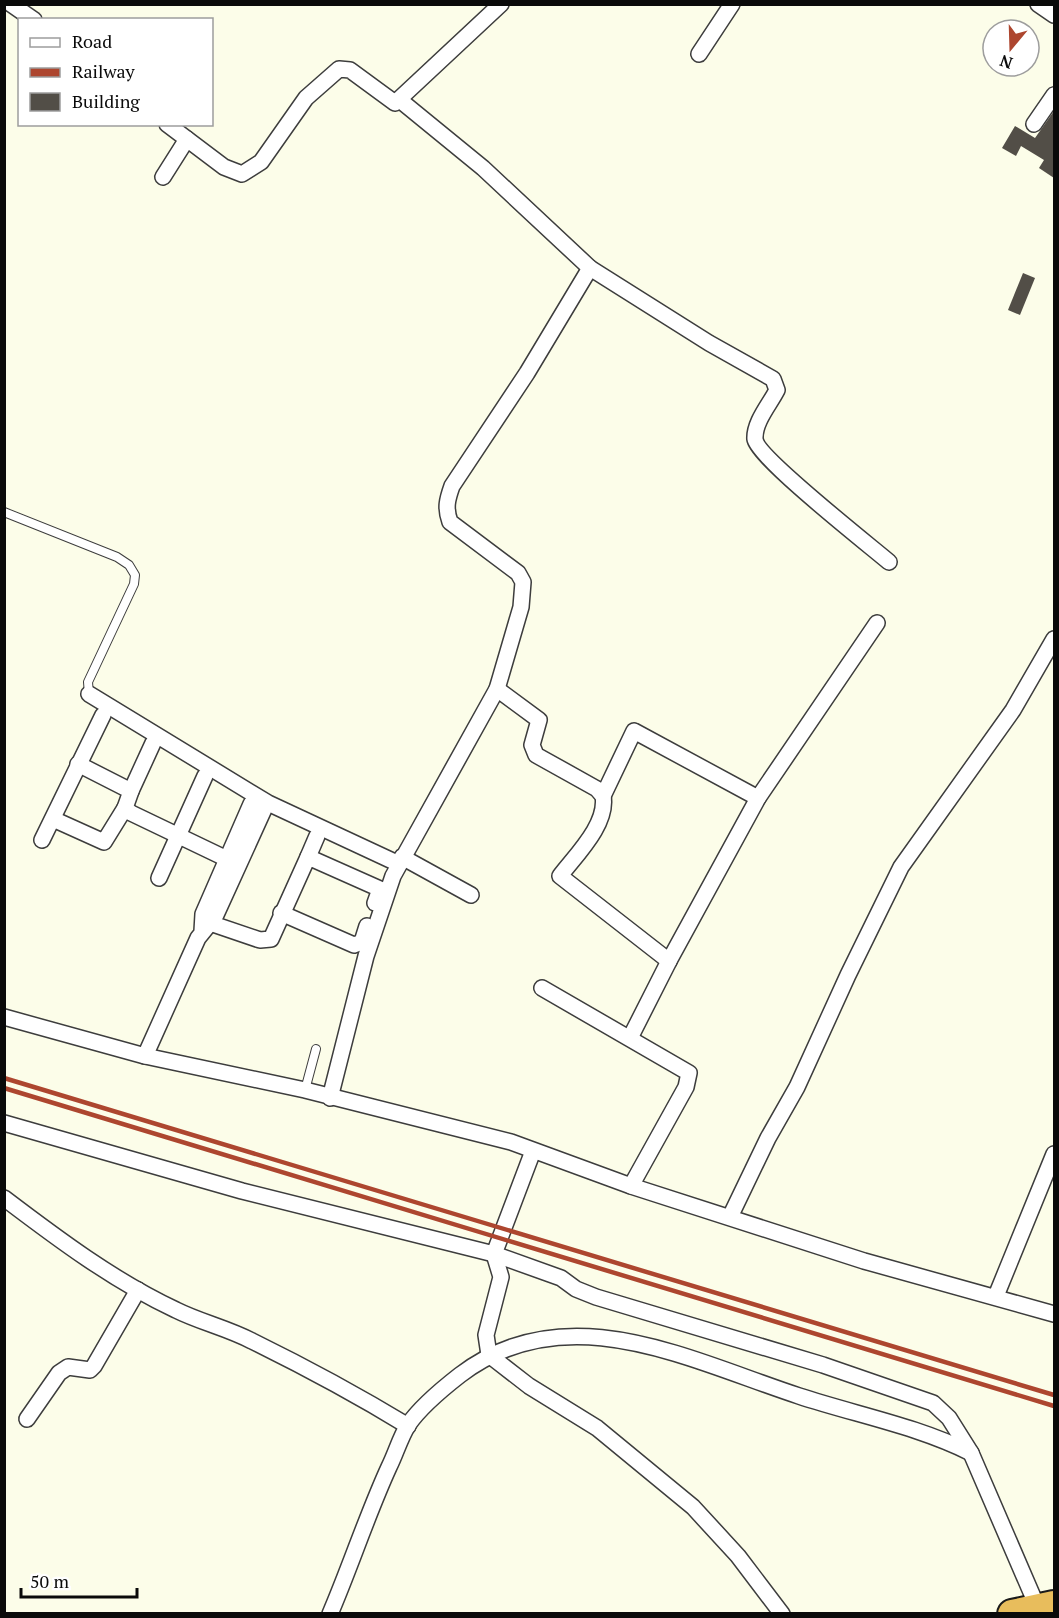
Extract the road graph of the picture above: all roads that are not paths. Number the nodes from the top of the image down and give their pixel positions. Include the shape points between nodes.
1 (11, 4) edge
2 (501, 4) edge
3 (732, 4) edge
4 (1038, 4) edge
5 (1054, 15) edge
6 (31, 18) edge
7 (699, 54) dead end
8 (1054, 95) edge
9 (401, 101) junction
10 (1034, 124) dead end
11 (170, 126) edge
12 (187, 140) junction
13 (163, 177) dead end
14 (590, 268) junction
15 (4, 512) edge
16 (889, 562) dead end
17 (877, 623) dead end
18 (1054, 639) edge
19 (497, 689) junction
20 (89, 694) joint
21 (103, 715) dead end
22 (153, 743) dead end
23 (78, 764) junction
24 (206, 776) dead end
25 (131, 791) junction
26 (603, 796) junction
27 (758, 798) junction
28 (125, 808) junction
29 (53, 819) junction
30 (179, 836) junction
31 (317, 836) dead end
32 (42, 840) dead end
33 (308, 857) junction
34 (400, 860) junction
35 (159, 878) dead end
36 (471, 895) dead end
37 (281, 913) junction
38 (205, 925) junction
39 (669, 961) junction
40 (542, 988) dead end
41 (4, 1017) edge
42 (630, 1038) junction
43 (316, 1049) dead end
44 (145, 1056) junction
45 (305, 1090) junction
46 (330, 1098) junction
47 (4, 1123) edge
48 (533, 1151) junction
49 (1054, 1154) edge
50 (631, 1186) junction
51 (4, 1198) edge
52 (730, 1217) junction
53 (494, 1254) junction
54 (138, 1290) junction
55 (996, 1296) junction
56 (1054, 1314) edge
57 (489, 1355) junction
58 (27, 1419) dead end
59 (408, 1426) junction
60 (971, 1453) junction
61 (1036, 1610) edge
62 (330, 1614) edge
63 (782, 1614) edge

1 - 6 street
2 - 9 street
3 - 7 street
4 - 5 street
8 - 10 street
9 - 12 street via 395,103 350,70 339,69 306,98 261,162 242,174 224,167
9 - 14 street via 483,168
11 - 12 street
12 - 13 street
14 - 16 street via 773,379 777,390 755,431 755,443 775,465
14 - 19 street via 452,486 447,500 450,522 518,573 523,582 521,607
15 - 20 lane via 117,557 135,575 88,682
17 - 27 street
18 - 52 street via 1013,710 901,867 797,1087
19 - 26 street via 539,720 532,745 536,754
19 - 34 street
20 - 34 street via 268,803
21 - 23 street
22 - 25 street
23 - 25 street
23 - 29 street
24 - 30 street
25 - 28 street
26 - 27 street via 634,731
26 - 39 street via 590,837 560,876
27 - 39 street
28 - 29 street via 104,842
28 - 30 street
29 - 32 street
30 - 35 street
30 - 38 street via 232,859
31 - 33 street
33 - 37 street
33 - 37 street via 380,889 362,942 354,945
34 - 36 street
34 - 46 street via 366,956
37 - 38 street via 273,936 267,939
38 - 44 street
39 - 42 street
40 - 42 street
41 - 44 street
42 - 50 street via 689,1073 686,1087
43 - 45 lane
44 - 45 street
45 - 46 street
46 - 48 street via 511,1142
47 - 53 street via 242,1191
48 - 50 street
48 - 53 street
49 - 55 street
50 - 52 street
51 - 54 street
52 - 55 street via 864,1261
53 - 57 street via 501,1277 486,1335
53 - 60 street via 561,1278 596,1297 823,1365 933,1403 949,1418
54 - 58 street via 94,1366 90,1370 68,1367 59,1373
54 - 59 street via 176,1311 251,1340
55 - 56 street
57 - 59 street via 449,1384
57 - 60 street via 522,1342 557,1336 591,1336 634,1343 944,1440
57 - 63 street via 597,1428 693,1506
59 - 62 street
60 - 61 street

